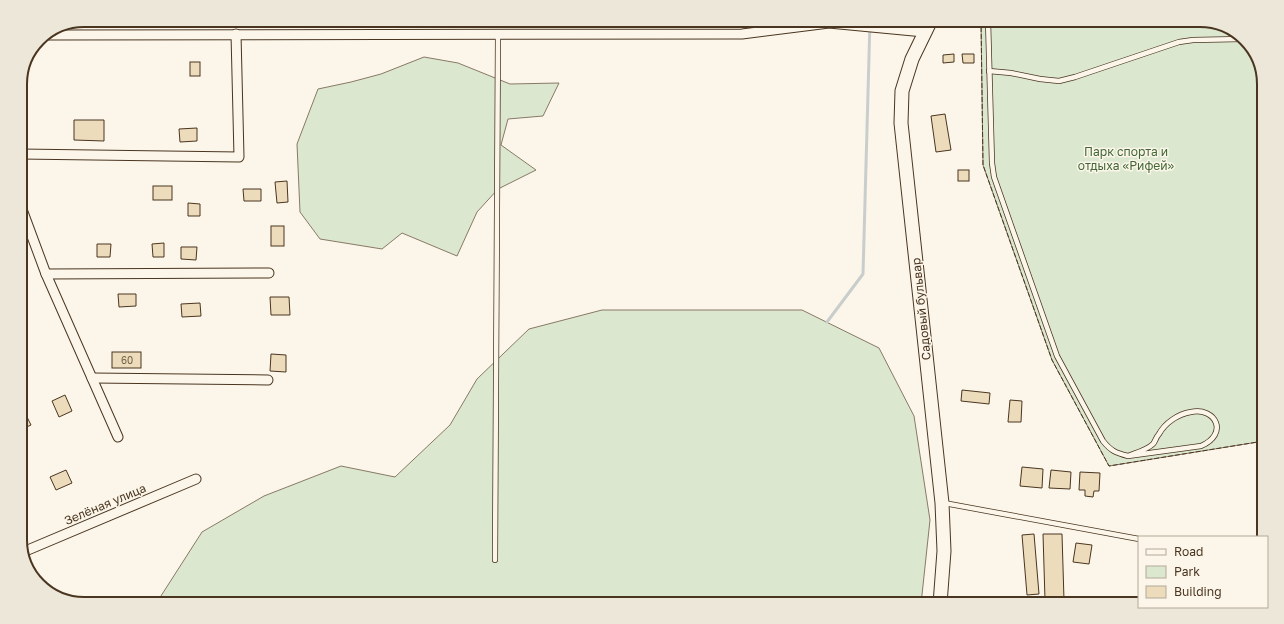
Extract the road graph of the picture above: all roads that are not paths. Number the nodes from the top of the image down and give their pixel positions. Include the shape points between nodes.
1 (797, 27) edge
2 (871, 27) edge
3 (927, 27) edge
4 (988, 27) edge
5 (924, 32) junction
6 (57, 34) edge
7 (236, 34) junction
8 (498, 34) junction
9 (1235, 39) edge
10 (989, 71) junction
11 (27, 154) edge
12 (27, 223) edge
13 (269, 273) dead end
14 (46, 274) junction
15 (92, 378) junction
16 (268, 380) dead end
17 (118, 437) dead end
18 (1128, 456) junction
19 (196, 479) dead end
20 (942, 503) junction
21 (1138, 539) edge
22 (28, 550) edge
23 (495, 560) dead end
24 (941, 597) edge

1 - 8 street via 742,34
2 - 5 street
3 - 5 street, Садовый бульвар
4 - 10 lane
5 - 20 street, Садовый бульвар via 902,90 901,123
6 - 7 street
7 - 8 street
7 - 11 street via 239,157
8 - 23 lane
9 - 10 lane via 1179,42 1059,81
10 - 18 lane via 994,177 1057,356 1103,441 1110,449
12 - 14 street
13 - 14 street
14 - 15 street
15 - 16 street
15 - 17 street
18 - 18 lane via 1209,443 1218,429 1215,420 1201,412 1184,414 1163,427 1154,444
19 - 22 street, Зелёная улица
20 - 21 lane
20 - 24 street, Садовый бульвар via 944,551

